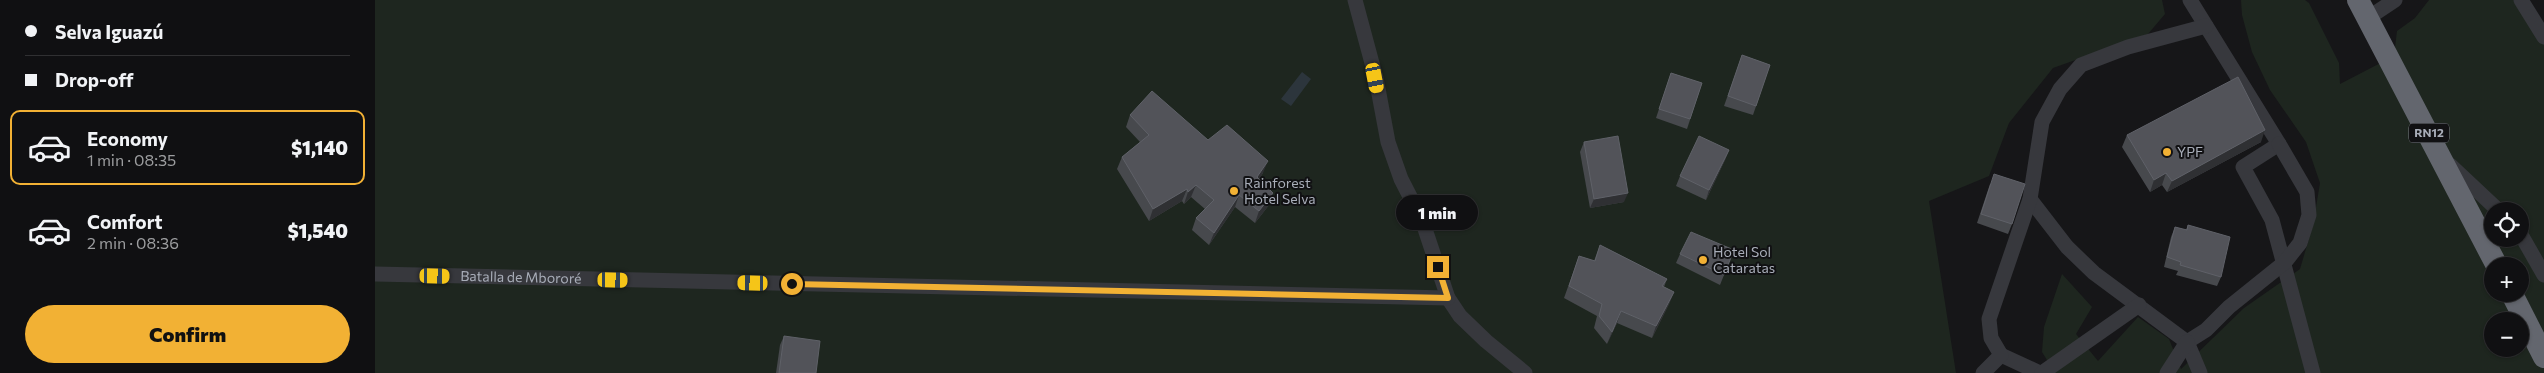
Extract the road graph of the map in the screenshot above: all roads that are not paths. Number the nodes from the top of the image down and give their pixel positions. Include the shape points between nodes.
1 (1355, 0) edge
2 (2190, 0) edge
3 (2395, 0) edge
4 (2521, 0) edge
5 (2363, 9) edge
6 (2206, 26) junction
7 (2544, 37) edge
8 (2279, 144) junction
9 (2442, 158) junction
10 (2031, 199) junction
11 (2489, 202) edge
12 (2528, 247) edge
13 (2492, 257) edge
14 (2285, 262) junction
15 (375, 274) edge
16 (2544, 275) edge
17 (1448, 298) junction
18 (2516, 302) edge
19 (2139, 306) junction
20 (2187, 342) junction
21 (2001, 355) junction
22 (2544, 357) edge
23 (2312, 372) edge
24 (1525, 373) edge
25 (1983, 373) edge
26 (2041, 373) edge
27 (2167, 373) edge
28 (2200, 373) edge

1 - 17 street via 1388,142 1401,179 1422,220
2 - 6 street
3 - 5 street
4 - 7 street
5 - 9 highway, RN12
6 - 8 street
6 - 10 street via 2127,47 2081,65 2060,90 2042,122
8 - 14 street via 2307,192 2309,215 2300,242
8 - 14 street via 2243,167 2272,220
9 - 11 street
9 - 13 highway, RN12
10 - 19 street via 2067,247 2094,273
10 - 21 street via 1989,318 1991,338
12 - 16 street
14 - 20 street via 2229,307 2207,330
14 - 23 street
15 - 17 street, Batalla de Mbororé
17 - 24 street via 1460,316
18 - 22 highway
19 - 20 street
19 - 26 street
20 - 27 street
20 - 28 street
21 - 25 street
21 - 26 street

